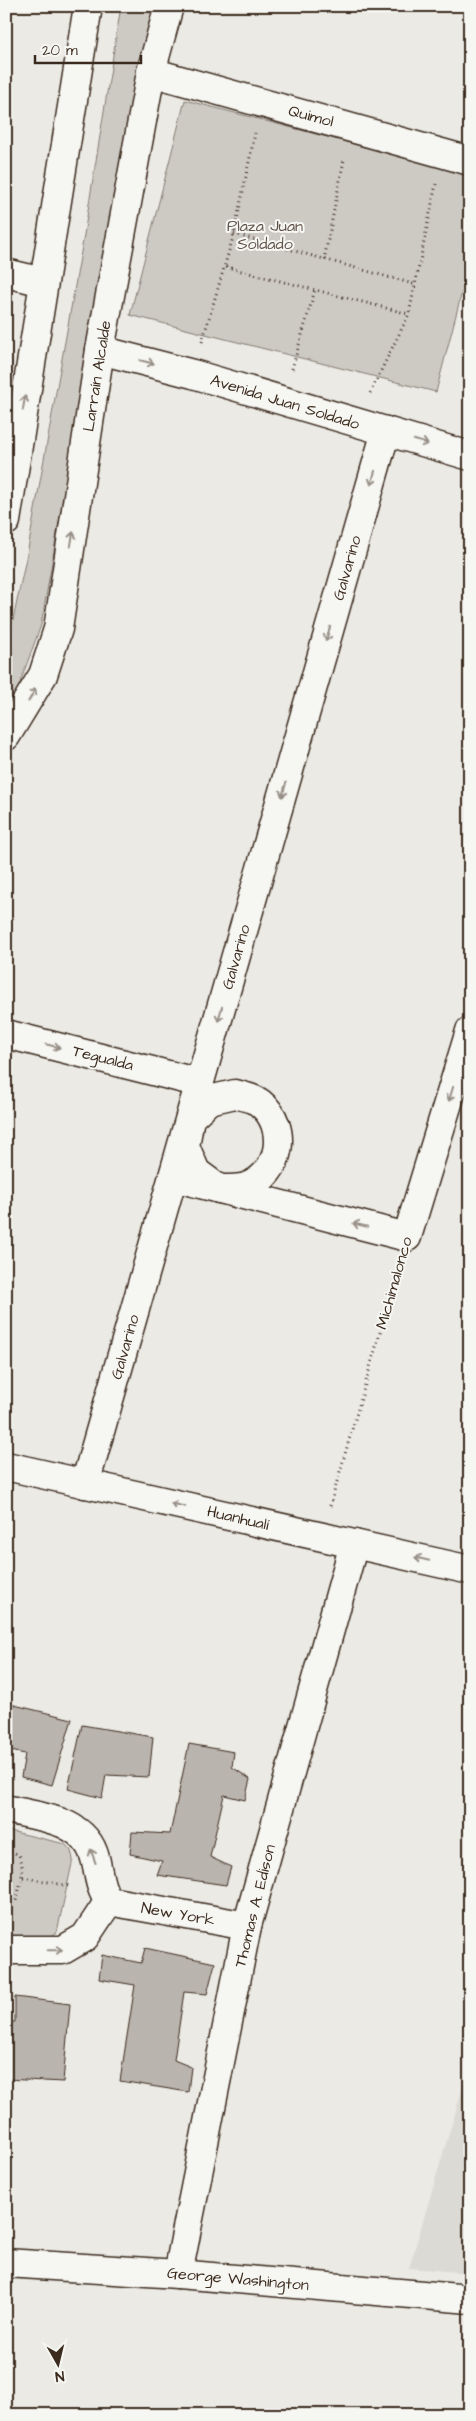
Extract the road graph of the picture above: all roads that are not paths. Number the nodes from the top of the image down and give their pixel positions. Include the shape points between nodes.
1 (88, 6) edge
2 (169, 6) edge
3 (151, 72) junction
4 (470, 161) edge
5 (6, 272) edge
6 (43, 282) junction
7 (100, 350) junction
8 (386, 431) junction
9 (470, 456) edge
10 (7, 509) edge
11 (6, 736) edge
12 (470, 1030) edge
13 (6, 1034) edge
14 (200, 1083) junction
15 (190, 1118) junction
16 (173, 1177) junction
17 (219, 1189) junction
18 (6, 1466) edge
19 (85, 1484) junction
20 (354, 1544) junction
21 (470, 1570) edge
22 (6, 1809) edge
23 (109, 1901) junction
24 (248, 1926) junction
25 (6, 1950) edge
26 (6, 2263) edge
27 (178, 2274) junction
28 (470, 2299) edge

1 - 6 street
2 - 3 street, Larraín Alcalde
3 - 4 street, Quimol
3 - 7 street, Larraín Alcalde
5 - 6 street
10 -> 6 street
7 -> 8 street, Avenida Juan Soldado
11 -> 7 street, Larraín Alcalde via 43,675 58,629
8 -> 9 street, Avenida Juan Soldado
8 -> 14 street, Galvarino
12 -> 17 street, Michimalonco via 407,1237
13 -> 14 street, Tegualda
14 - 15 street, Galvarino
15 - 16 street, Galvarino
15 - 17 street via 185,1146 196,1172
15 - 17 street via 209,1100 235,1094 260,1102 276,1123 279,1148 268,1172 246,1187
16 - 17 street
16 - 19 street, Galvarino
18 - 19 street, Huanhualí
20 -> 19 street, Huanhualí
21 -> 20 street, Huanhualí
20 - 24 street, Thomas A. Edison
23 -> 22 street via 102,1891 94,1855 86,1839 71,1825
23 - 24 street, New York
25 -> 23 street via 63,1950 85,1937
24 - 27 street, Thomas A. Edison
26 - 27 street, George Washington
27 - 28 street, George Washington

